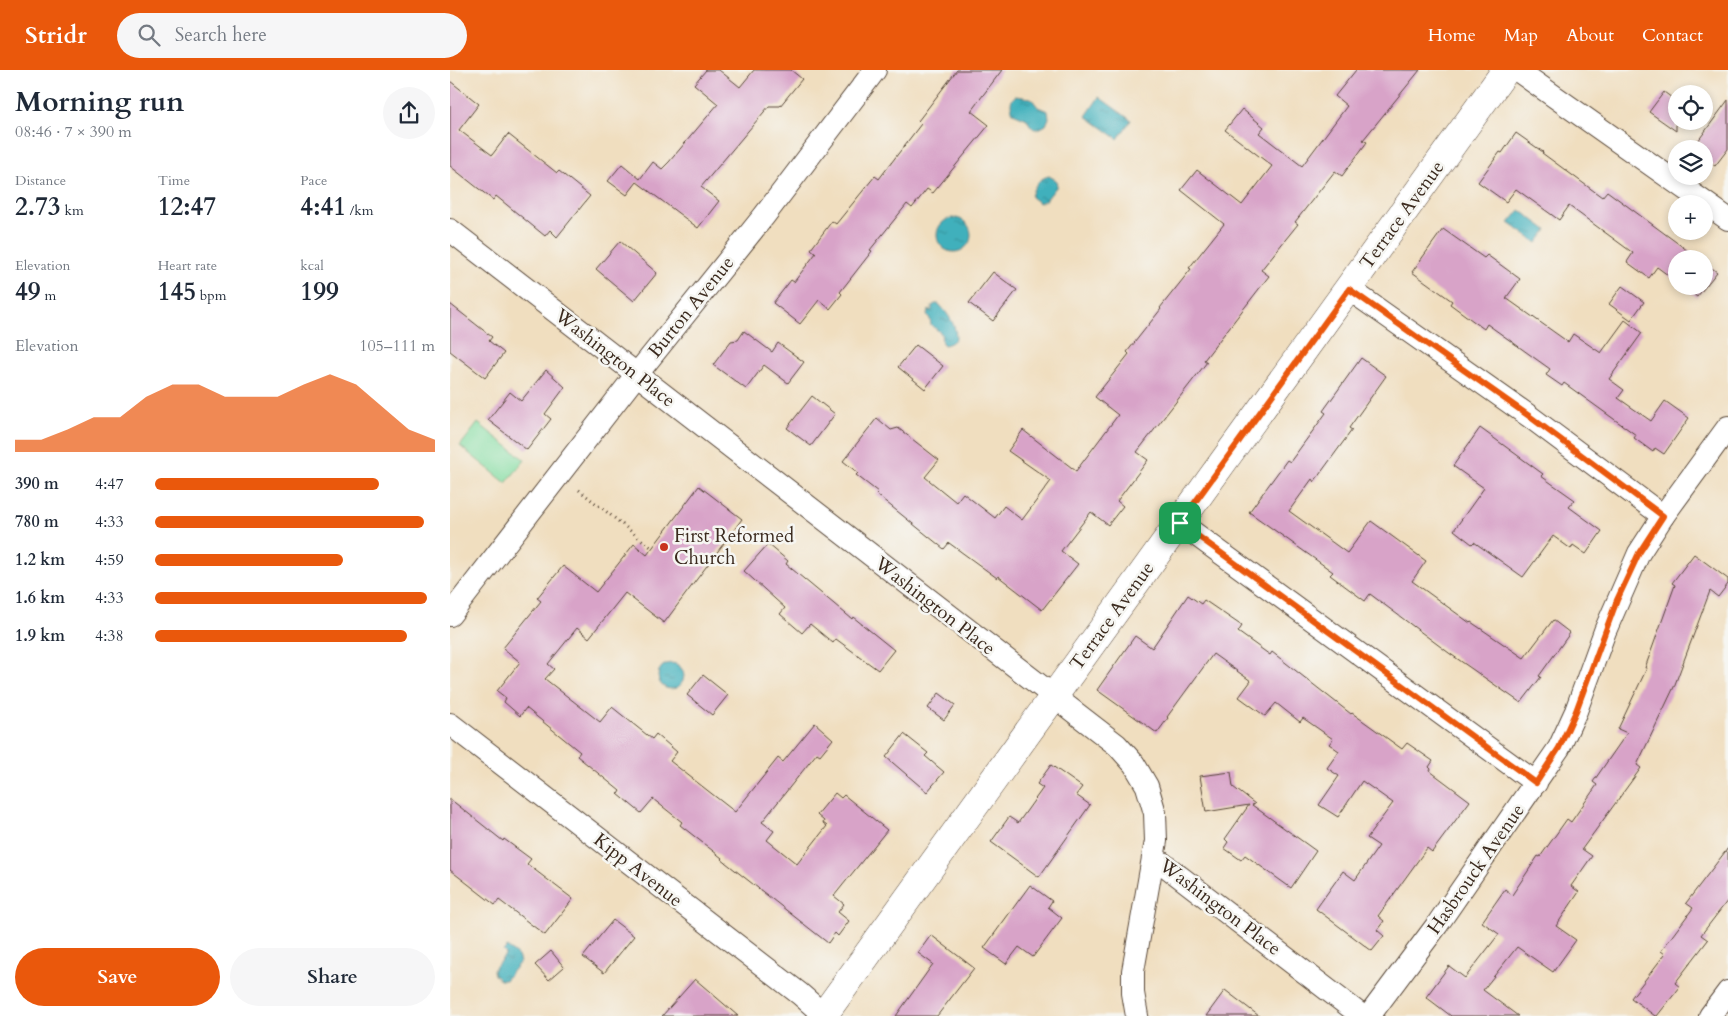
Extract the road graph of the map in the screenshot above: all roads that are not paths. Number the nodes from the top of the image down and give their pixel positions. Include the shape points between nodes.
1 (875, 70) edge
2 (1506, 70) edge
3 (1518, 70) edge
4 (1728, 219) edge
5 (450, 230) edge
6 (1349, 289) junction
7 (637, 374) junction
8 (1728, 427) edge
9 (1663, 516) junction
10 (1180, 523) junction
11 (450, 614) edge
12 (1052, 697) junction
13 (450, 724) edge
14 (1536, 783) junction
15 (1154, 857) junction
16 (1728, 992) edge
17 (824, 1016) edge
18 (1137, 1016) edge
19 (1362, 1016) edge
20 (1369, 1016) edge
21 (1710, 1016) edge

1 - 7 street, Burton Avenue via 764,216
2 - 6 main road, Terrace Avenue
3 - 4 street
5 - 7 street, Washington Place
6 - 9 street via 1529,416
6 - 10 main road, Terrace Avenue
7 - 11 street, Burton Avenue
7 - 12 street, Washington Place
8 - 9 street, Hasbrouck Avenue
9 - 14 street, Hasbrouck Avenue via 1639,553 1617,600 1576,711 1559,748
10 - 12 main road, Terrace Avenue
10 - 14 street
12 - 15 street, Washington Place via 1117,745 1134,764 1147,786 1155,813
12 - 17 main road, Terrace Avenue
13 - 17 street, Kipp Avenue via 800,994
14 - 20 street, Hasbrouck Avenue
15 - 18 street via 1133,971
15 - 19 street, Washington Place
16 - 21 street

